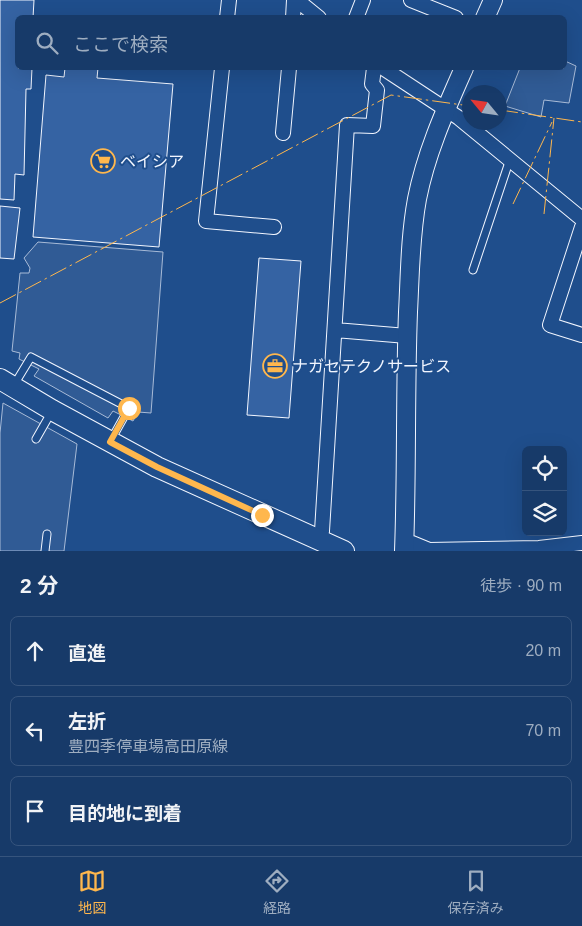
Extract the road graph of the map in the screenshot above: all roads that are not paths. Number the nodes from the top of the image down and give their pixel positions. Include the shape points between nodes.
1 (229, 0) edge
2 (295, 0) edge
3 (363, 0) edge
4 (412, 0) edge
5 (493, 0) edge
6 (227, 15) edge
7 (293, 15) edge
8 (315, 15) edge
9 (357, 15) edge
10 (449, 15) edge
11 (486, 15) edge
12 (222, 70) edge
13 (288, 70) edge
14 (374, 70) edge
15 (386, 70) edge
16 (463, 70) edge
17 (446, 108) junction
18 (283, 133) dead end
19 (511, 160) junction
20 (582, 219) edge
21 (582, 227) edge
22 (274, 228) dead end
23 (474, 270) dead end
24 (335, 330) junction
25 (582, 335) edge
26 (408, 336) junction
27 (6, 383) edge
28 (52, 410) junction
29 (36, 439) dead end
30 (110, 442) junction
31 (47, 534) dead end
32 (318, 540) junction
33 (582, 544) edge
34 (404, 547) edge
35 (340, 550) edge
36 (45, 551) edge

1 - 6 street
2 - 7 street
2 - 8 street
3 - 9 street
4 - 10 street
5 - 11 street
12 - 22 street via 206,221
13 - 18 street
14 - 24 street via 372,84 377,90 373,126 347,125
15 - 17 street
16 - 17 street
17 - 19 street
17 - 26 street via 429,153 417,199 411,241
19 - 20 street
19 - 23 lane
21 - 25 street via 550,325
24 - 26 street
24 - 32 street via 322,531
26 - 34 street
27 - 28 main road
27 - 30 lane via 31,357 129,408
28 - 29 lane
28 - 30 main road
30 - 32 main road via 157,467
31 - 36 lane
32 - 35 main road
33 - 34 street via 430,550 412,543

